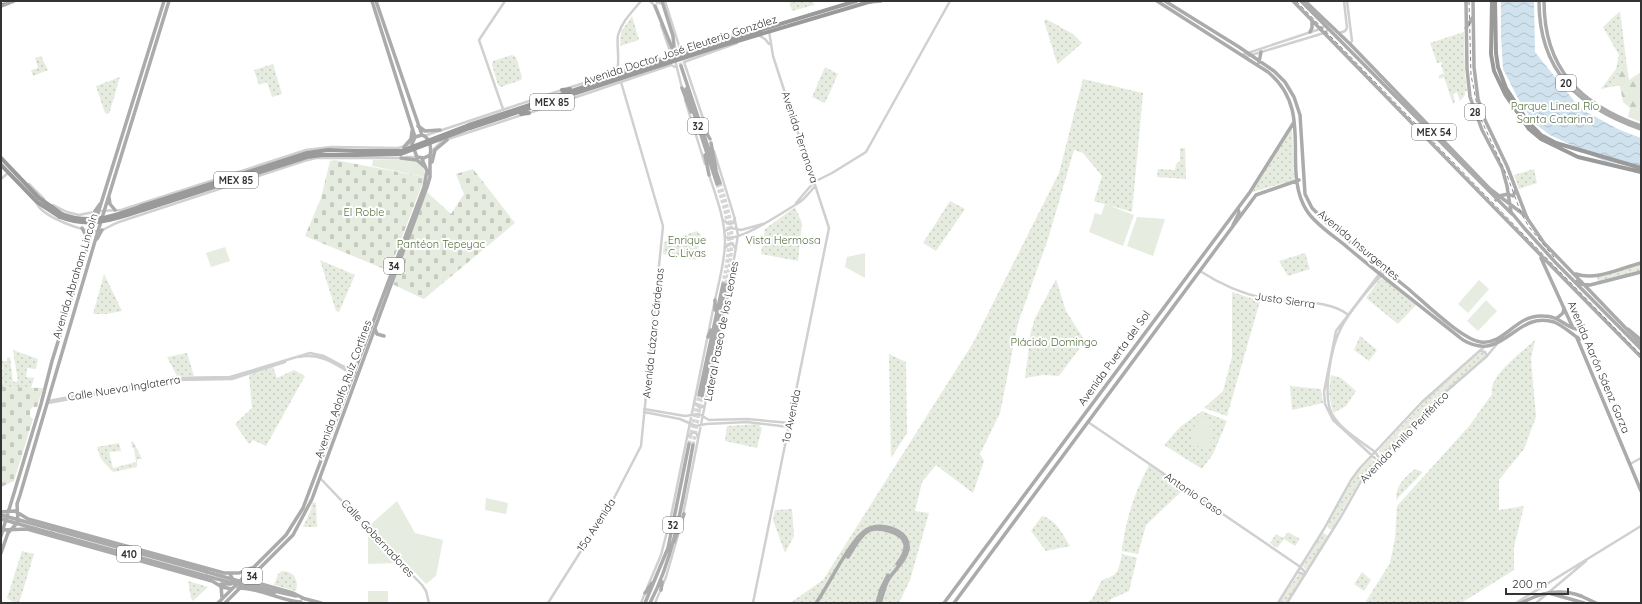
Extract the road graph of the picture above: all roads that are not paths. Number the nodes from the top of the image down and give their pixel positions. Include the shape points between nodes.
1 (14, 1) edge
2 (164, 1) edge
3 (169, 1) edge
4 (372, 1) edge
5 (376, 1) edge
6 (505, 1) edge
7 (641, 1) edge
8 (650, 1) edge
9 (654, 1) edge
10 (663, 1) edge
11 (856, 1) edge
12 (881, 1) edge
13 (950, 1) edge
14 (1165, 1) edge
15 (1293, 1) edge
16 (1301, 1) edge
17 (1305, 1) edge
18 (1345, 1) edge
19 (1466, 1) edge
20 (1472, 1) edge
21 (1492, 1) edge
22 (1496, 1) edge
23 (1539, 1) edge
24 (1544, 1) edge
25 (871, 2) edge
26 (1158, 2) edge
27 (1, 6) edge
28 (659, 6) junction
29 (1473, 16) junction
30 (1312, 21) junction
31 (1328, 26) junction
32 (1540, 26) junction
33 (1349, 28) junction
34 (1320, 29) junction
35 (1466, 29) junction
36 (1545, 29) junction
37 (769, 30) junction
38 (1310, 32) junction
39 (1324, 33) junction
40 (1339, 33) junction
41 (1541, 33) junction
42 (750, 34) junction
43 (756, 34) junction
44 (1473, 39) junction
45 (1466, 42) junction
46 (1351, 45) junction
47 (770, 47) junction
48 (681, 52) junction
49 (1261, 52) junction
50 (1249, 54) junction
51 (1243, 56) junction
52 (662, 58) junction
53 (651, 62) junction
54 (1259, 62) junction
55 (666, 66) junction
56 (678, 67) junction
57 (654, 71) junction
58 (633, 73) junction
59 (612, 74) junction
60 (621, 82) junction
61 (583, 87) junction
62 (682, 88) junction
63 (562, 90) junction
64 (588, 90) junction
65 (525, 102) joint
66 (558, 104) junction
67 (503, 113) junction
68 (529, 113) junction
69 (699, 121) junction
70 (1294, 122) junction
71 (414, 124) junction
72 (1641, 127) edge
73 (438, 131) junction
74 (423, 135) junction
75 (415, 137) junction
76 (446, 140) junction
77 (442, 141) junction
78 (702, 141) junction
79 (711, 141) junction
80 (412, 142) junction
81 (403, 147) junction
82 (315, 148) junction
83 (329, 152) junction
84 (431, 153) junction
85 (1596, 154) junction
86 (417, 157) junction
87 (1, 158) edge
88 (403, 158) junction
89 (1297, 158) junction
90 (312, 159) junction
91 (422, 159) junction
92 (1302, 159) junction
93 (1590, 161) junction
94 (1, 166) edge
95 (1641, 168) edge
96 (428, 170) junction
97 (716, 172) junction
98 (1641, 172) edge
99 (8, 173) junction
100 (709, 175) junction
101 (1303, 178) junction
102 (1, 179) edge
103 (20, 179) junction
104 (108, 181) junction
105 (1298, 181) junction
106 (816, 183) junction
107 (112, 186) junction
108 (106, 187) junction
109 (186, 188) junction
110 (1516, 189) junction
111 (1250, 192) junction
112 (1508, 194) junction
113 (109, 196) junction
114 (1256, 196) junction
115 (1499, 196) junction
116 (1306, 197) junction
117 (167, 198) junction
118 (190, 198) junction
119 (1301, 199) junction
120 (1496, 200) junction
121 (37, 202) junction
122 (1509, 203) junction
123 (164, 204) junction
124 (143, 208) junction
125 (1238, 208) junction
126 (1516, 208) junction
127 (115, 210) junction
128 (97, 211) junction
129 (104, 211) junction
130 (1511, 212) junction
131 (61, 215) junction
132 (734, 216) junction
133 (1516, 218) junction
134 (1527, 218) junction
135 (723, 219) junction
136 (763, 224) junction
137 (1233, 226) junction
138 (82, 228) junction
139 (828, 228) joint
140 (1525, 229) junction
141 (98, 230) junction
142 (738, 230) junction
143 (1515, 231) junction
144 (725, 232) junction
145 (738, 235) junction
146 (725, 237) junction
147 (89, 242) junction
148 (725, 249) junction
149 (737, 251) junction
150 (1537, 251) junction
151 (1641, 263) edge
152 (1195, 265) junction
153 (1384, 270) junction
154 (1556, 270) junction
155 (1200, 271) junction
156 (1565, 272) junction
157 (1641, 272) edge
158 (1575, 274) junction
159 (1380, 275) junction
160 (1595, 276) junction
161 (724, 284) tunnel mouth
162 (1597, 284) junction
163 (1586, 286) junction
164 (1411, 292) junction
165 (1174, 293) junction
166 (1406, 295) junction
167 (1594, 295) junction
168 (1416, 296) junction
169 (715, 300) junction
170 (727, 300) junction
171 (1178, 301) junction
172 (1413, 301) junction
173 (1602, 303) junction
174 (1564, 305) junction
175 (1348, 315) junction
176 (718, 317) junction
177 (1557, 318) junction
178 (714, 324) junction
179 (1160, 324) junction
180 (1152, 325) junction
181 (375, 329) junction
182 (1574, 329) junction
183 (1153, 334) junction
184 (384, 336) dead end
185 (708, 337) junction
186 (1578, 338) junction
187 (718, 339) junction
188 (1641, 340) edge
189 (1497, 344) junction
190 (1641, 344) edge
191 (1484, 347) junction
192 (1641, 349) edge
193 (1480, 351) junction
194 (1130, 353) junction
195 (1487, 356) junction
196 (1641, 357) edge
197 (353, 373) junction
198 (1124, 374) junction
199 (358, 375) junction
200 (48, 402) junction
201 (694, 402) junction
202 (706, 404) junction
203 (644, 410) junction
204 (691, 416) junction
205 (704, 418) junction
206 (1088, 421) junction
207 (690, 422) junction
208 (702, 424) junction
209 (789, 425) junction
210 (687, 438) junction
211 (699, 441) junction
212 (1065, 441) junction
213 (641, 446) joint
214 (1374, 453) junction
215 (1063, 455) junction
216 (1641, 458) edge
217 (1379, 460) junction
218 (1631, 463) junction
219 (1047, 464) junction
220 (1047, 476) junction
221 (320, 478) junction
222 (1641, 486) edge
223 (311, 489) junction
224 (1641, 491) edge
225 (308, 508) junction
226 (1, 512) edge
227 (8, 512) junction
228 (19, 512) junction
229 (300, 514) junction
230 (684, 514) junction
231 (1, 515) edge
232 (671, 516) junction
233 (1, 519) edge
234 (33, 520) junction
235 (39, 522) junction
236 (1641, 526) edge
237 (1326, 527) junction
238 (2, 529) edge
239 (11, 530) junction
240 (29, 530) junction
241 (52, 531) junction
242 (1332, 531) junction
243 (37, 532) junction
244 (1323, 532) junction
245 (1, 536) edge
246 (1329, 536) junction
247 (77, 538) junction
248 (101, 539) junction
249 (289, 539) junction
250 (669, 541) junction
251 (671, 546) junction
252 (96, 549) junction
253 (1, 553) edge
254 (268, 553) junction
255 (155, 554) junction
256 (1589, 558) junction
257 (158, 566) junction
258 (253, 567) junction
259 (1301, 567) junction
260 (184, 568) junction
261 (1298, 572) junction
262 (1306, 573) junction
263 (230, 574) junction
264 (663, 574) junction
265 (252, 577) junction
266 (1556, 578) junction
267 (655, 581) junction
268 (247, 582) junction
269 (1561, 582) junction
270 (219, 584) junction
271 (260, 584) junction
272 (1543, 587) junction
273 (240, 588) junction
274 (965, 588) junction
275 (232, 589) junction
276 (250, 590) junction
277 (661, 590) junction
278 (258, 592) junction
279 (645, 593) junction
280 (1548, 593) junction
281 (950, 595) junction
282 (1581, 597) junction
283 (222, 600) junction
284 (303, 601) edge
285 (945, 602) edge
286 (218, 603) edge
287 (225, 603) edge
288 (321, 603) edge
289 (429, 603) edge
290 (548, 603) edge
291 (641, 603) edge
292 (645, 603) edge
293 (650, 603) edge
294 (655, 603) edge
295 (753, 603) edge
296 (818, 603) edge
297 (879, 603) edge
298 (952, 603) edge
299 (1278, 603) edge
300 (1287, 603) edge
301 (1516, 603) edge
302 (1522, 603) edge
303 (1525, 603) edge
304 (1536, 603) edge
305 (1584, 603) edge
306 (1591, 603) edge
307 (1596, 603) edge

1 - 27 main road
2 - 104 main road
3 - 107 main road, Avenida Abraham Lincoln
4 - 71 main road, 34
5 - 71 main road, 34
6 - 67 street via 480,40
7 - 59 street via 626,18 618,36 618,70
8 - 28 street
9 - 28 street
10 - 28 main road via 674,47
10 - 48 street
11 - 42 highway, Avenida Doctor José Eleuterio González / MEX 85
12 - 25 main road, Avenida Doctor José Eleuterio González
13 - 106 street via 866,152
14 - 50 main road, Avenida Insurgentes
15 - 30 main road, MEX 54
16 - 31 main road, MEX 54
17 - 31 main road, MEX 54
18 - 33 street
19 - 35 main road, 28
20 - 29 main road, 28
21 - 93 highway via 1492,54 1497,79 1505,94 1525,124 1536,135 1575,156
22 - 85 highway via 1496,53 1499,71 1506,88 1528,122 1541,135 1552,141
23 - 32 main road, 20
24 - 36 main road, 20
25 - 37 highway, Avenida Doctor José Eleuterio González / MEX 85
26 - 51 main road, Avenida Insurgentes
28 - 52 street via 670,53 669,56
29 - 35 main road
29 - 44 main road, 28
30 - 34 main road, MEX 54
30 - 38 main road
31 - 34 main road
31 - 39 street
31 - 40 main road, MEX 54
31 - 46 main road via 1349,46
31 - 120 main road, MEX 54
32 - 36 main road
32 - 41 main road, 20
33 - 40 street
33 - 46 street
34 - 38 street
34 - 39 main road, MEX 54
35 - 44 main road via 1470,30
35 - 45 main road, 28
36 - 41 main road
36 - 72 main road, 20 via 1558,63 1578,90 1600,107
37 - 43 highway, Avenida Doctor José Eleuterio González / MEX 85
37 - 47 street, Avenida Terranova
38 - 50 street
39 - 49 street
39 - 143 main road, MEX 54
40 - 46 main road, MEX 54
41 - 72 main road, 20 via 1552,63 1565,82 1581,98 1604,113
42 - 43 highway, Avenida Doctor José Eleuterio González / MEX 85
42 - 48 street via 744,31
42 - 58 highway, Avenida Doctor José Eleuterio González / MEX 85, bridge
42 - 79 street, Lateral Paseo de los Leones via 745,40 685,61
43 - 47 street, Avenida Terranova via 765,39
44 - 45 main road
44 - 110 main road, 28 via 1474,77 1480,105
45 - 112 main road, 28 via 1470,97 1482,130 1502,168
46 - 115 main road, MEX 54
47 - 106 street, Avenida Terranova
48 - 56 street via 676,56
49 - 50 street
49 - 54 main road
50 - 51 street
50 - 54 main road, Avenida Insurgentes
51 - 70 main road, Avenida Insurgentes via 1268,72 1282,86 1291,104
52 - 53 street
52 - 55 street via 662,63
53 - 57 street via 656,66
53 - 59 street
54 - 92 main road, Avenida Insurgentes via 1282,79 1296,100 1301,120
55 - 56 street
55 - 57 street
56 - 62 street, Lateral Paseo de los Leones
56 - 69 main road, 32
56 - 78 main road, 32
57 - 60 street
58 - 61 highway, Avenida Doctor José Eleuterio González / MEX 85
58 - 64 highway, Avenida Doctor José Eleuterio González / MEX 85
59 - 63 street
60 - 66 street
60 - 203 street, Avenida Lázaro Cárdenas via 663,226
61 - 63 highway
61 - 67 highway, Avenida Doctor José Eleuterio González / MEX 85
62 - 78 main road
62 - 100 street, Lateral Paseo de los Leones
63 - 65 street
64 - 66 highway
64 - 67 highway, Avenida Doctor José Eleuterio González / MEX 85
65 - 67 highway
66 - 68 street
67 - 68 highway
67 - 73 street, Avenida Doctor José Eleuterio González via 484,115
67 - 83 highway, Avenida Doctor José Eleuterio González / MEX 85, bridge via 400,151
68 - 76 street
69 - 79 main road
69 - 97 main road, 32
70 - 89 main road, Avenida Insurgentes
70 - 111 main road, Avenida Puerta del Sol
71 - 73 main road via 425,131
71 - 74 main road, 34
71 - 75 main road, 34
71 - 81 main road via 411,137
73 - 74 street, Avenida Doctor José Eleuterio González
73 - 77 street via 435,139
74 - 75 main road
74 - 84 main road, 34 via 428,139
75 - 80 main road
76 - 77 street
76 - 96 main road via 434,152
77 - 84 street
78 - 97 main road, 32 via 718,184
78 - 100 main road
79 - 97 main road
79 - 132 street, Lateral Paseo de los Leones
80 - 81 street
80 - 86 main road
81 - 82 street
81 - 88 street
82 - 83 highway
82 - 109 street
83 - 90 highway
83 - 117 highway, Avenida Doctor José Eleuterio González / MEX 85 via 303,154
83 - 123 highway, Avenida Doctor José Eleuterio González / MEX 85 via 294,160
84 - 91 main road
84 - 96 main road, Avenida Adolfo Ruíz Cortines / 34
85 - 93 highway via 1580,153
85 - 95 highway
86 - 88 street
86 - 91 main road
87 - 103 highway, MEX 85
88 - 90 street
88 - 96 main road via 419,161
89 - 92 main road via 1299,161
89 - 105 main road, Avenida Insurgentes
90 - 118 street
91 - 96 main road, Avenida Adolfo Ruíz Cortines / 34
92 - 101 main road, Avenida Insurgentes
93 - 98 highway
94 - 99 highway, MEX 85
96 - 181 main road, Avenida Adolfo Ruíz Cortines / 34 via 427,187
96 - 197 main road, Avenida Adolfo Ruíz Cortines / 34 via 424,187
99 - 102 street
99 - 121 highway, MEX 85
100 - 135 street, Lateral Paseo de los Leones
101 - 105 main road
101 - 116 main road, Avenida Insurgentes
103 - 128 street via 46,201 62,210 79,215
103 - 131 highway, MEX 85 via 43,202
104 - 107 main road
104 - 108 main road
105 - 114 main road
105 - 119 main road, Avenida Insurgentes
106 - 136 street via 796,203
106 - 139 street, Avenida Terranova
107 - 108 main road
107 - 113 main road, Avenida Abraham Lincoln
108 - 128 main road
109 - 117 highway
109 - 127 street
110 - 112 main road via 1513,196
110 - 134 main road, 28
111 - 114 main road
111 - 125 main road, Avenida Puerta del Sol
112 - 115 main road
112 - 122 main road, 28
113 - 127 main road via 110,204
113 - 129 main road, Avenida Abraham Lincoln
114 - 137 main road, Avenida Puerta del Sol
115 - 120 main road
115 - 122 main road, MEX 54
116 - 119 main road
116 - 153 main road, Avenida Insurgentes via 1320,217
117 - 124 highway, Avenida Doctor José Eleuterio González / MEX 85
118 - 123 highway
118 - 141 street
119 - 159 main road, Avenida Insurgentes via 1314,220
120 - 133 main road, MEX 54
121 - 131 highway, MEX 85
121 - 138 street via 40,208 51,216
122 - 126 main road, MEX 54
122 - 130 main road, 28
123 - 124 highway, Avenida Doctor José Eleuterio González / MEX 85
124 - 131 highway, Avenida Doctor José Eleuterio González / MEX 85, bridge via 99,220
125 - 137 main road via 1239,213
125 - 152 main road, Avenida Puerta del Sol
126 - 130 main road
126 - 134 main road, MEX 54
127 - 129 street
128 - 129 street
128 - 141 main road
129 - 141 main road, Avenida Abraham Lincoln
130 - 133 main road, 28
132 - 135 street via 731,224 727,224
132 - 142 street, Lateral Paseo de los Leones
133 - 140 main road, MEX 54
133 - 143 main road
134 - 158 main road, MEX 54 via 1540,238
135 - 144 street, Lateral Paseo de los Leones
136 - 142 street
136 - 145 street via 759,228
137 - 155 main road, Avenida Puerta del Sol
138 - 141 street
138 - 147 main road
139 - 209 street, 1a Avenida
140 - 143 main road
140 - 156 main road, MEX 54
141 - 147 main road
141 - 200 main road, Avenida Abraham Lincoln
142 - 144 street via 731,228
142 - 145 street, Lateral Paseo de los Leones
143 - 150 main road, MEX 54
144 - 146 street, Lateral Paseo de los Leones
145 - 146 street via 732,239
145 - 149 street, Lateral Paseo de los Leones
146 - 148 street, Lateral Paseo de los Leones
147 - 227 main road
148 - 149 street via 732,243 736,245
148 - 169 street, Lateral Paseo de los Leones
149 - 170 street, Lateral Paseo de los Leones
150 - 154 main road
150 - 174 main road, Avenida Aarón Sáenz Garza
151 - 160 main road
152 - 155 main road via 1193,272 1195,274
152 - 165 main road, Avenida Puerta del Sol
153 - 159 street
153 - 164 main road, Avenida Insurgentes
154 - 182 main road, Avenida Aarón Sáenz Garza via 1552,271 1552,274
154 - 196 main road
155 - 171 main road, Avenida Puerta del Sol
155 - 175 street, Justo Sierra via 1231,288 1250,294 1281,301 1333,306
156 - 163 main road
156 - 192 main road, MEX 54
157 - 162 main road
158 - 160 main road
158 - 163 main road, MEX 54
159 - 166 main road, Avenida Insurgentes
159 - 175 street
160 - 162 main road
161 - 176 main road
162 - 163 main road
162 - 167 main road via 1593,289
163 - 167 main road, MEX 54
164 - 166 main road
164 - 168 main road, Avenida Insurgentes
165 - 171 main road via 1180,293
165 - 180 main road, Avenida Puerta del Sol
166 - 172 main road, Avenida Insurgentes
167 - 173 main road, MEX 54
168 - 172 main road
168 - 177 main road, Avenida Insurgentes via 1469,338 1480,342 1498,339 1527,318
169 - 176 main road
169 - 185 street, Lateral Paseo de los Leones
170 - 176 main road
170 - 187 street, Lateral Paseo de los Leones
171 - 179 main road, Avenida Puerta del Sol
172 - 191 main road, Avenida Insurgentes via 1463,340
173 - 188 main road
173 - 190 main road, MEX 54
174 - 177 main road via 1563,314
174 - 182 main road, Avenida Aarón Sáenz Garza
175 - 214 street via 1336,341 1328,380 1328,400 1332,413 1340,424
176 - 178 main road
176 - 178 main road via 701,395
176 - 187 main road
177 - 182 main road, Avenida Insurgentes
178 - 185 main road
179 - 180 main road via 1156,322
179 - 183 main road, Avenida Puerta del Sol
180 - 183 main road via 1156,326
180 - 194 main road, Avenida Puerta del Sol
181 - 184 main road via 377,334
181 - 199 main road, Avenida Adolfo Ruíz Cortines / 34
182 - 186 main road, Avenida Aarón Sáenz Garza
183 - 198 main road, Avenida Puerta del Sol
185 - 201 street, Lateral Paseo de los Leones
186 - 189 main road via 1557,324 1537,321 1520,327
186 - 218 main road, Avenida Aarón Sáenz Garza
187 - 202 street, Lateral Paseo de los Leones
189 - 191 main road
189 - 195 street, Avenida Anillo Periférico
191 - 193 street, Avenida Anillo Periférico
193 - 195 street via 1485,352
193 - 214 street, Avenida Anillo Periférico via 1422,402
194 - 198 main road via 1121,368
194 - 212 main road, Avenida Puerta del Sol
195 - 217 street, Avenida Anillo Periférico via 1433,403
197 - 199 street, Calle Nueva Inglaterra
197 - 200 street, Calle Nueva Inglaterra via 324,356 310,353 229,377 173,378
197 - 223 main road, Avenida Adolfo Ruíz Cortines / 34
198 - 206 main road, Avenida Puerta del Sol
199 - 221 main road, Avenida Adolfo Ruíz Cortines / 34
200 - 228 main road, Avenida Abraham Lincoln via 17,504
201 - 202 street via 700,408
201 - 204 street, Lateral Paseo de los Leones
202 - 205 street, Lateral Paseo de los Leones
203 - 204 street
203 - 207 street
203 - 213 street, Avenida Lázaro Cárdenas
204 - 205 street via 699,414
204 - 207 street, Lateral Paseo de los Leones
205 - 208 street, Lateral Paseo de los Leones
205 - 209 street via 761,419
206 - 215 main road, Avenida Puerta del Sol
206 - 259 street, Antonio Caso
207 - 208 street via 696,426
207 - 210 street, Lateral Paseo de los Leones
208 - 209 street via 747,422
208 - 211 street, Lateral Paseo de los Leones
209 - 295 street, 1a Avenida
210 - 211 street via 694,432
210 - 232 street, Lateral Paseo de los Leones
211 - 230 street, Lateral Paseo de los Leones
212 - 215 main road via 1058,454
212 - 219 main road, Avenida Puerta del Sol
213 - 290 street, 15a Avenida via 612,502
214 - 217 street
214 - 217 street
214 - 237 street, Avenida Anillo Periférico via 1353,476
215 - 220 main road, Avenida Puerta del Sol
216 - 218 street
217 - 242 street, Avenida Anillo Periférico via 1361,480
218 - 222 main road, Avenida Aarón Sáenz Garza
218 - 224 main road, Avenida Aarón Sáenz Garza
219 - 220 main road via 1053,464
219 - 281 main road, Avenida Puerta del Sol
220 - 274 main road, Avenida Puerta del Sol
221 - 225 main road, Avenida Adolfo Ruíz Cortines / 34
221 - 289 street, Calle Gobernadores via 422,585
223 - 225 main road
223 - 229 main road, Avenida Adolfo Ruíz Cortines / 34
225 - 249 main road, Avenida Adolfo Ruíz Cortines / 34
226 - 227 main road
227 - 228 main road
227 - 238 main road
228 - 234 main road
228 - 239 main road, Avenida Abraham Lincoln via 18,522
229 - 249 main road via 301,519
229 - 254 main road, Avenida Adolfo Ruíz Cortines / 34 via 286,535
230 - 251 main road
230 - 277 street, Lateral Paseo de los Leones via 675,551
231 - 241 main road, 410, bridge
232 - 250 main road
232 - 279 street, Lateral Paseo de los Leones via 661,555
233 - 241 main road, 410, bridge
234 - 235 main road
234 - 240 main road via 32,528
235 - 243 main road via 34,527
235 - 248 main road
236 - 256 street
237 - 242 street via 1328,531
237 - 244 street, Avenida Anillo Periférico
238 - 239 main road
238 - 245 main road
239 - 240 main road
239 - 253 main road, Avenida Abraham Lincoln
240 - 243 main road
241 - 247 main road, 410
242 - 246 street, Avenida Anillo Periférico
243 - 252 main road
244 - 246 street
244 - 259 street, Avenida Anillo Periférico
246 - 262 street, Avenida Anillo Periférico
247 - 248 main road
247 - 252 main road
247 - 260 main road, 410
248 - 255 main road
249 - 265 main road, Avenida Adolfo Ruíz Cortines / 34
250 - 251 main road, 32 via 691,444
250 - 267 main road, 32
251 - 264 main road, 32
252 - 257 main road
254 - 258 main road, Avenida Adolfo Ruíz Cortines / 34
254 - 268 main road via 249,575
255 - 260 main road
255 - 263 main road
256 - 266 street
256 - 269 street
257 - 260 main road
257 - 270 main road
258 - 263 main road
258 - 275 main road, Avenida Adolfo Ruíz Cortines / 34
259 - 261 street, Avenida Anillo Periférico
259 - 262 street, Antonio Caso
260 - 284 main road, 410, bridge
261 - 262 street
261 - 299 street, Avenida Anillo Periférico
262 - 300 street, Avenida Anillo Periférico
263 - 270 main road via 233,580 231,584
264 - 277 main road
264 - 293 main road, 32
265 - 268 main road, Avenida Adolfo Ruíz Cortines / 34
265 - 271 main road via 254,582
266 - 269 street
266 - 272 street
267 - 279 main road
267 - 292 main road, 32
268 - 273 main road, Avenida Adolfo Ruíz Cortines / 34
268 - 276 main road
269 - 280 street
270 - 275 main road
270 - 283 main road
271 - 278 main road
271 - 284 main road via 293,593
272 - 280 street via 1544,592
272 - 301 street
273 - 275 main road
273 - 276 main road
273 - 287 main road, Avenida Adolfo Ruíz Cortines / 34
274 - 281 main road via 955,595
274 - 298 main road, Avenida Puerta del Sol
275 - 283 main road, Avenida Adolfo Ruíz Cortines / 34
276 - 278 main road
277 - 294 street, Lateral Paseo de los Leones
278 - 284 main road via 291,601
279 - 291 street, Lateral Paseo de los Leones
280 - 304 street
280 - 305 main road
281 - 285 main road, Avenida Puerta del Sol
282 - 302 main road, bridge via 1565,592 1552,592 1538,595
282 - 303 main road, bridge via 1552,594
282 - 306 main road
282 - 307 main road
283 - 286 main road, Avenida Adolfo Ruíz Cortines / 34
284 - 288 main road, 410
285 - 298 main road via 950,600
296 - 297 main road via 857,538 870,528 881,526 902,534 908,550 888,579

